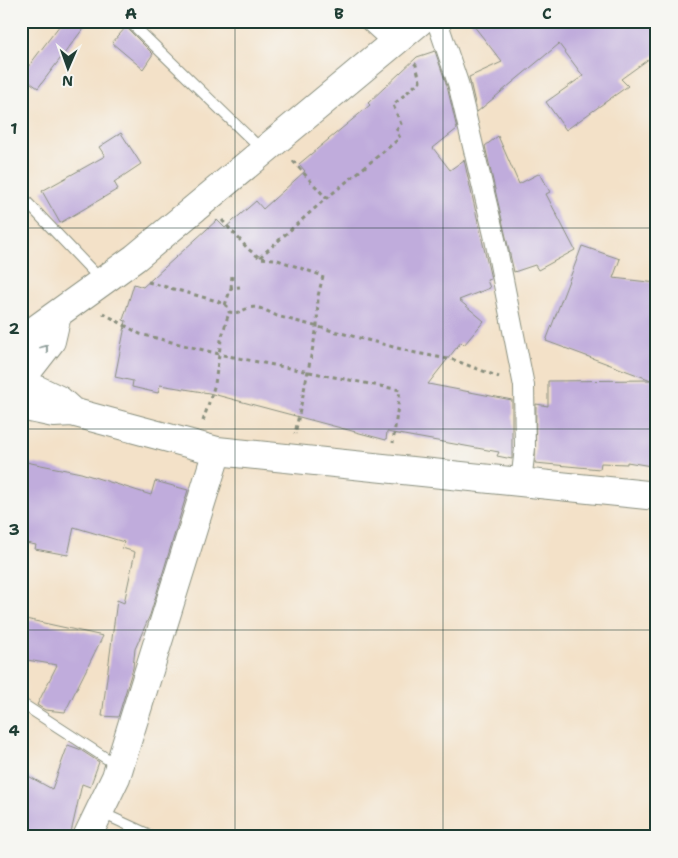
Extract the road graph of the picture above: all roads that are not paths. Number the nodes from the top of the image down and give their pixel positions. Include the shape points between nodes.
1 (129, 21) edge
2 (370, 21) edge
3 (420, 21) edge
4 (437, 21) edge
5 (394, 43) junction
6 (270, 146) junction
7 (21, 196) edge
8 (110, 276) junction
9 (67, 307) junction
10 (21, 340) edge
11 (22, 386) edge
12 (206, 449) junction
13 (521, 482) junction
14 (657, 496) edge
15 (21, 703) edge
16 (119, 767) junction
17 (99, 812) junction
18 (87, 837) edge
19 (154, 837) edge

1 - 6 lane
2 - 5 street
3 - 5 main road
4 - 13 street via 458,83 495,240 524,386 525,448
5 - 6 main road
6 - 8 main road
7 - 8 lane
8 - 9 main road
9 - 10 main road
11 -> 9 main road via 51,341
11 - 12 main road via 59,400 72,412
12 - 13 main road
12 - 16 main road
13 - 14 main road
15 - 16 lane
16 - 17 main road
17 - 18 main road
17 - 19 lane

